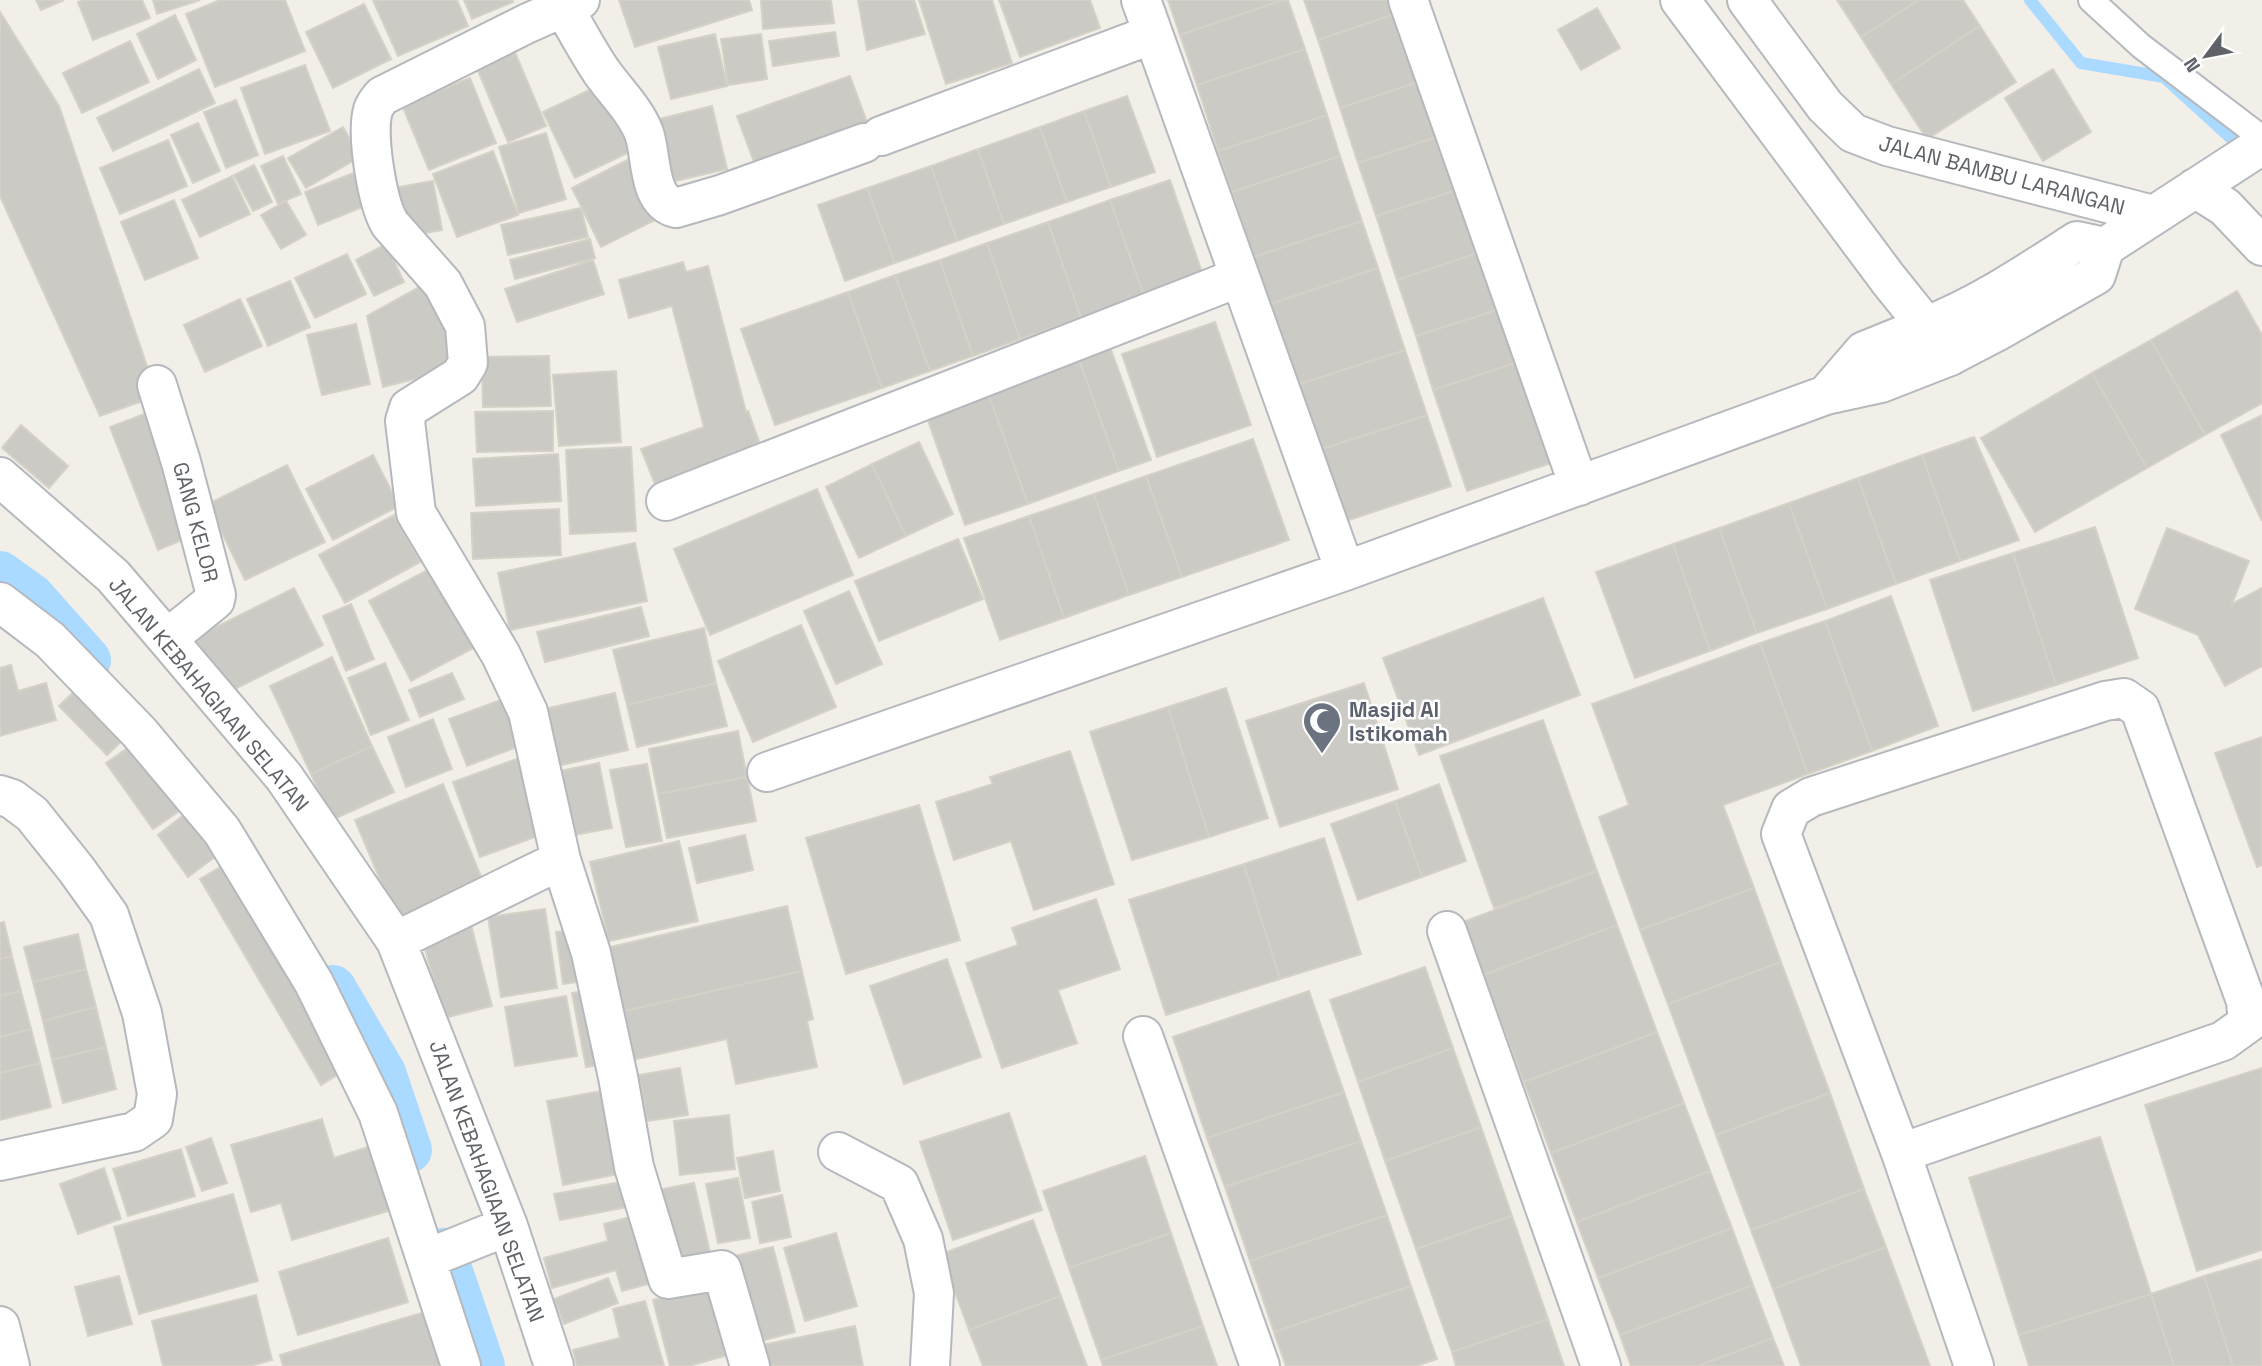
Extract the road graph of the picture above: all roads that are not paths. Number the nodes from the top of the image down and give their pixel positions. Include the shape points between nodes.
1 (1408, 0) edge
2 (1680, 0) edge
3 (1748, 0) edge
4 (2091, 0) edge
5 (571, 3) edge
6 (524, 11) edge
7 (1147, 17) edge
8 (2258, 145) edge
9 (2202, 183) junction
10 (2153, 215) junction
11 (2262, 246) edge
12 (2105, 247) junction
13 (1240, 277) junction
14 (1926, 326) junction
15 (1950, 356) junction
16 (157, 385) dead end
17 (1826, 395) junction
18 (0, 477) edge
19 (1578, 486) junction
20 (666, 501) dead end
21 (1345, 571) junction
22 (0, 602) edge
23 (167, 639) junction
24 (766, 772) dead end
25 (0, 795) edge
26 (561, 860) junction
27 (1447, 931) dead end
28 (396, 941) junction
29 (1143, 1036) dead end
30 (838, 1152) dead end
31 (1901, 1153) junction
32 (0, 1161) edge
33 (502, 1228) junction
34 (430, 1257) junction
35 (0, 1326) edge
36 (10, 1366) edge
37 (461, 1366) edge
38 (554, 1366) edge
39 (750, 1366) edge
40 (930, 1366) edge
41 (1260, 1366) edge
42 (1601, 1366) edge
43 (1974, 1366) edge

1 - 19 street
2 - 14 street
3 - 10 street, JALAN BAMBU LARANGAN via 1825,106 1853,133 1887,146
4 - 8 lane
5 - 6 street
5 - 7 street via 600,69 645,135 658,194 676,208 872,139
6 - 26 street via 382,96 372,113 372,160 383,213 443,284 464,326 466,369 416,402 405,421 416,513 501,655 528,712
7 - 13 street
8 - 9 street, JALAN BAMBU LARANGAN
9 - 10 street, JALAN BAMBU LARANGAN
9 - 11 street
10 - 12 street, JALAN BAMBU LARANGAN
12 - 14 street, JALAN BAMBU LARANGAN via 2077,241 1956,314
12 - 15 street, JALAN BAMBU LARANGAN via 2096,275
13 - 20 street
13 - 21 street
14 - 15 street
14 - 17 street, JALAN BAMBU LARANGAN via 1864,351
15 - 17 street, JALAN BAMBU LARANGAN via 1881,383
16 - 23 street, GANG KELOR via 216,596
17 - 19 street, JALAN BAMBU LARANGAN
18 - 23 street, JALAN KEBAHAGIAAN SELATAN via 113,576
19 - 21 street, JALAN BAMBU LARANGAN
21 - 24 street, JALAN BAMBU LARANGAN
22 - 34 street via 50,640 139,732 222,831 314,983 378,1113
23 - 28 street, JALAN KEBAHAGIAAN SELATAN via 284,777
25 - 32 street via 32,814 110,915 142,1013 157,1094 153,1119 134,1132
26 - 28 street
26 - 39 street via 591,953 634,1167 668,1279 722,1269
27 - 42 street
28 - 33 street, JALAN KEBAHAGIAAN SELATAN
29 - 41 street
30 - 40 street via 899,1184 923,1239 934,1293
31 - 31 street via 1781,834 1791,809 1811,797 2124,698 2140,709 2246,1001 2248,1024 2223,1041
31 - 43 street
33 - 34 street
33 - 38 street, JALAN KEBAHAGIAAN SELATAN
34 - 37 street
35 - 36 street

